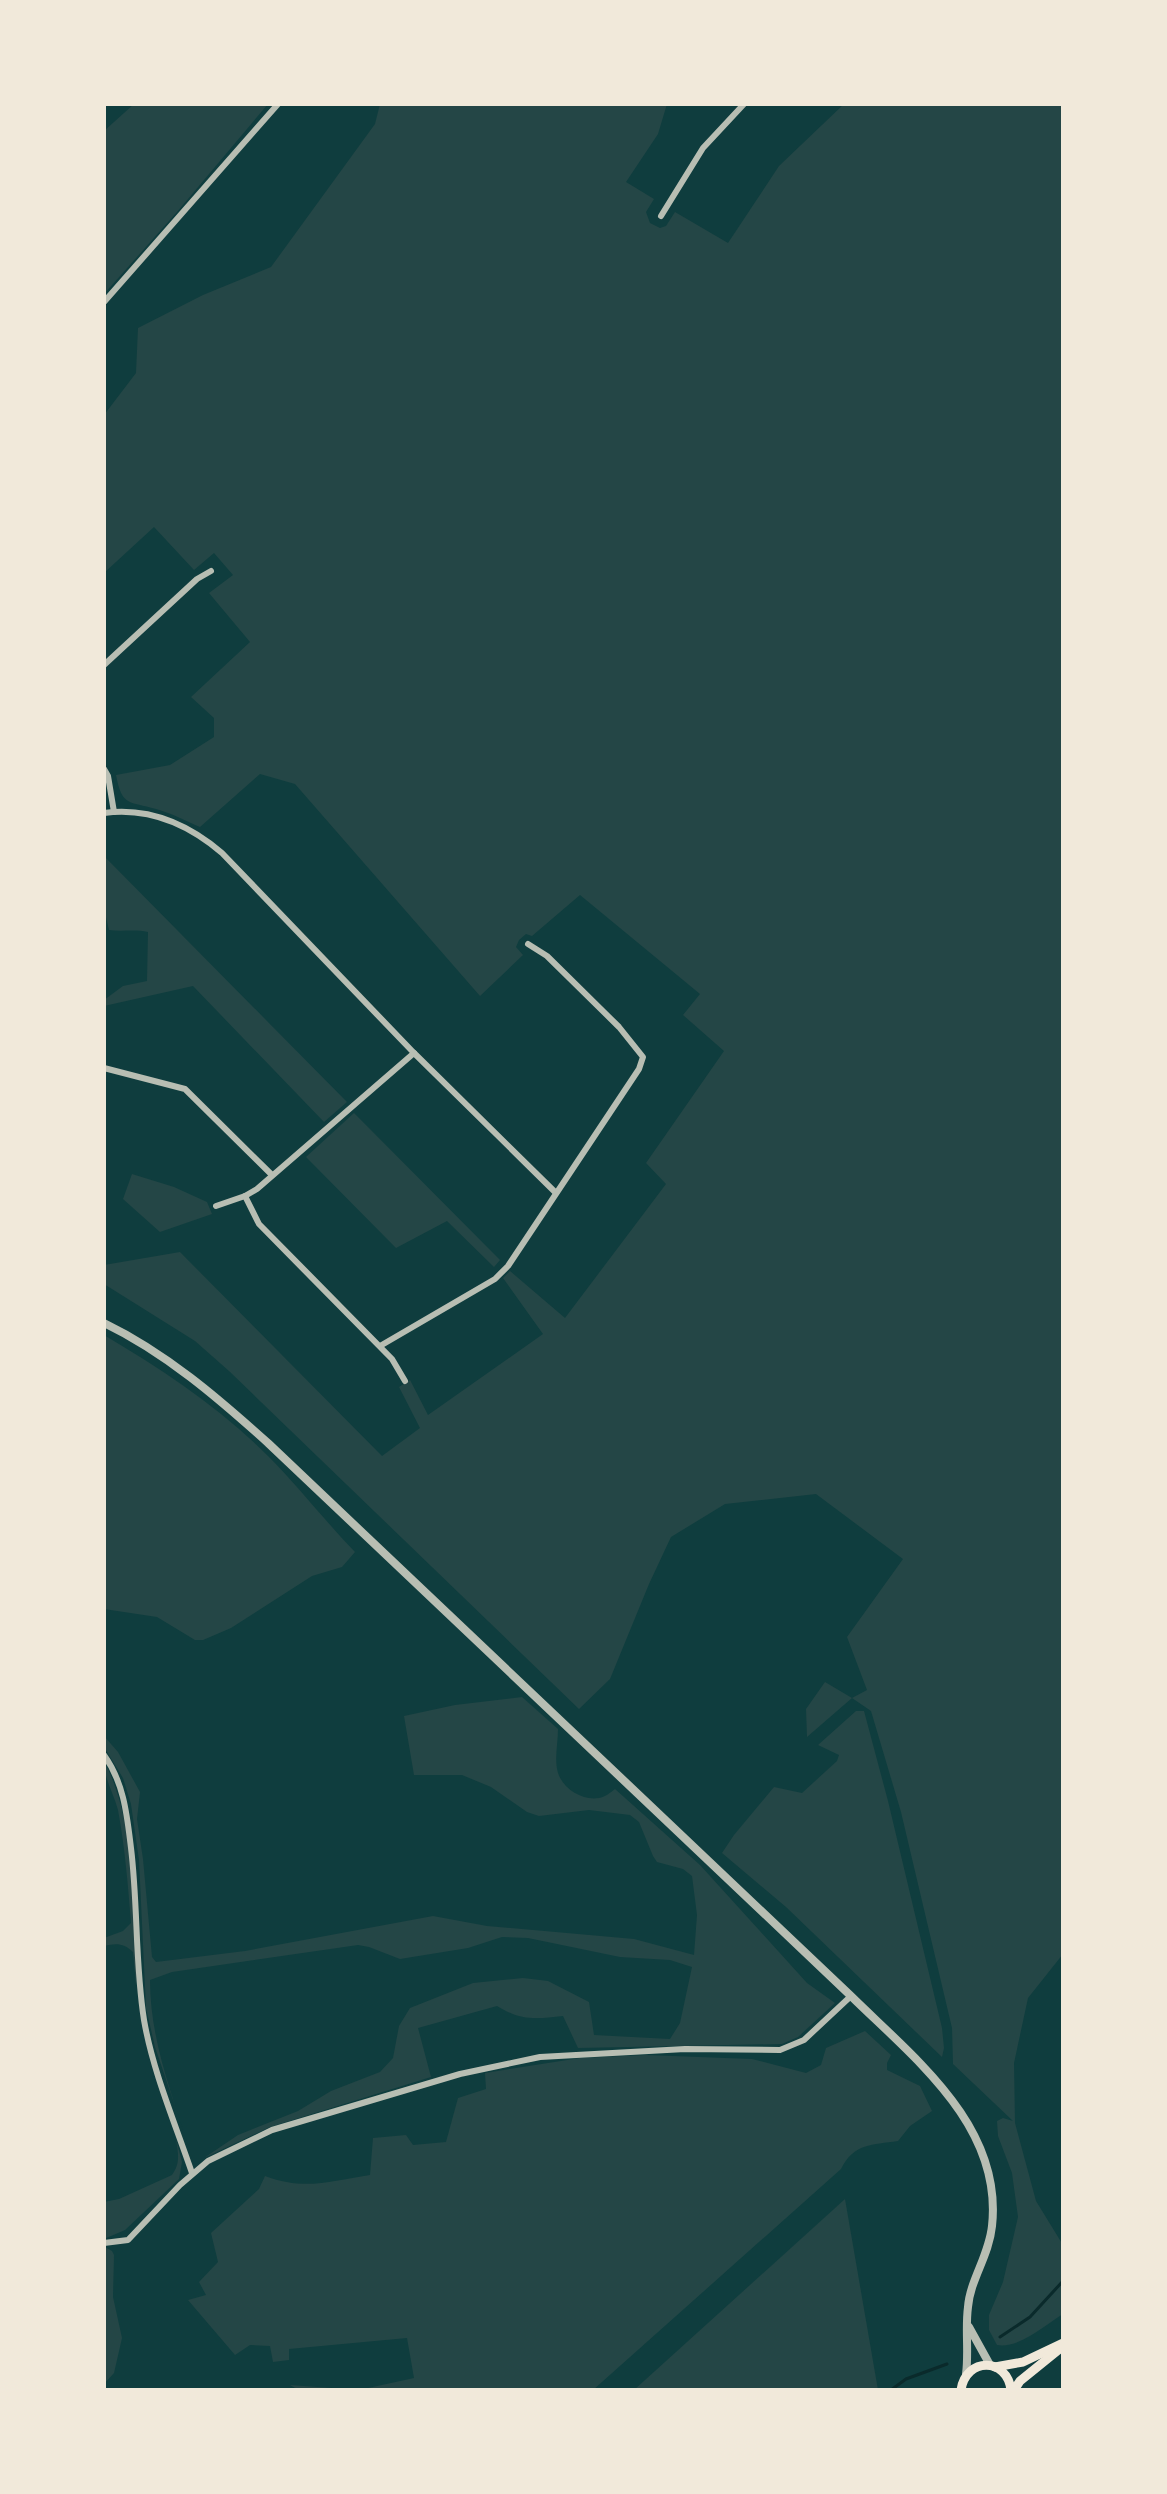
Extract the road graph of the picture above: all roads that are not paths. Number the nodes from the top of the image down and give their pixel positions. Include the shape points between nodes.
1 (278, 104) edge
2 (744, 104) edge
3 (661, 216) dead end
4 (104, 302) edge
5 (211, 571) dead end
6 (104, 665) edge
7 (104, 769) edge
8 (114, 812) junction
9 (104, 813) edge
10 (528, 944) dead end
11 (414, 1053) junction
12 (104, 1068) edge
13 (272, 1175) junction
14 (556, 1193) junction
15 (245, 1196) junction
16 (216, 1206) dead end
17 (104, 1323) edge
18 (380, 1346) junction
19 (405, 1381) dead end
20 (104, 1755) edge
21 (851, 1996) junction
22 (192, 2173) junction
23 (104, 2243) edge
24 (968, 2324) junction
25 (1063, 2345) edge
26 (992, 2366) junction
27 (961, 2384) edge
28 (1013, 2390) edge

1 - 4 street
2 - 3 street via 703,148
5 - 6 street
7 - 8 street
8 - 9 street
8 - 11 street via 148,813 183,826 222,853
10 - 14 street via 547,956 643,1057
11 - 13 street
11 - 14 street
12 - 13 street via 185,1089
13 - 15 street
14 - 18 street via 495,1279
15 - 16 street
15 - 18 street via 259,1224
17 - 21 street via 165,1358 227,1406
18 - 19 street
20 - 22 street via 126,1804 145,2024
21 - 22 street via 804,2040 780,2050 540,2057 460,2074 272,2130
21 - 24 street via 931,2075 963,2113 983,2150 993,2218 988,2249 970,2295
22 - 23 street via 128,2240
24 - 26 street
24 - 27 street
25 - 26 main road via 1023,2362
25 - 28 main road
26 - 27 main road via 980,2366
26 - 28 main road via 1008,2377

